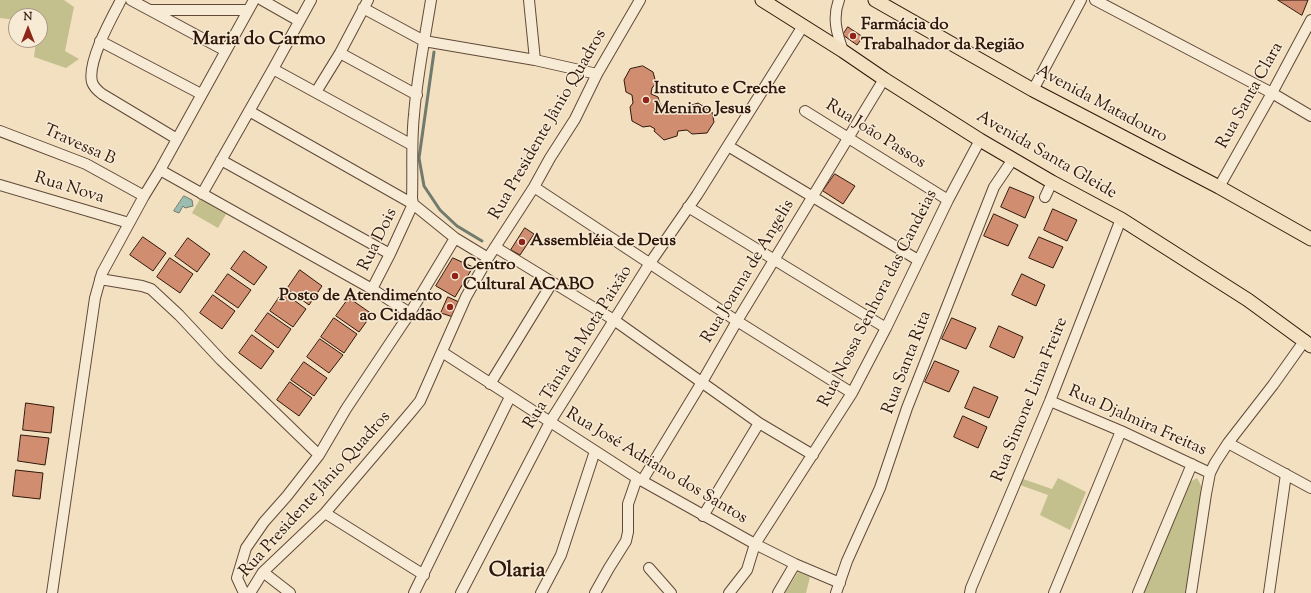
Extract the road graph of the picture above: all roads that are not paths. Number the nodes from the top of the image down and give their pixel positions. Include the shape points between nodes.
1 (120, 0) edge
2 (131, 0) edge
3 (254, 0) edge
4 (262, 0) edge
5 (311, 0) edge
6 (431, 0) edge
7 (529, 0) edge
8 (640, 0) edge
9 (762, 0) edge
10 (839, 0) edge
11 (875, 0) edge
12 (1082, 0) edge
13 (1095, 0) edge
14 (366, 4) edge
15 (151, 10) junction
16 (248, 10) junction
17 (1311, 20) edge
18 (299, 21) junction
19 (804, 26) junction
20 (100, 40) junction
21 (424, 41) junction
22 (226, 51) junction
23 (843, 51) junction
24 (340, 53) junction
25 (535, 60) junction
26 (273, 69) junction
27 (597, 74) junction
28 (884, 79) junction
29 (1033, 90) junction
30 (316, 92) junction
31 (1272, 93) junction
32 (201, 94) junction
33 (417, 95) junction
34 (250, 111) junction
35 (805, 111) dead end
36 (1311, 116) edge
37 (0, 131) edge
38 (849, 137) junction
39 (177, 139) junction
40 (980, 140) junction
41 (412, 145) junction
42 (728, 146) junction
43 (1013, 159) junction
44 (221, 160) junction
45 (160, 170) junction
46 (1052, 182) junction
47 (0, 185) edge
48 (534, 187) junction
49 (1219, 187) junction
50 (202, 194) junction
51 (144, 196) junction
52 (812, 197) junction
53 (1045, 197) dead end
54 (948, 200) junction
55 (414, 204) junction
56 (688, 207) junction
57 (1121, 219) junction
58 (129, 224) junction
59 (455, 238) junction
60 (1311, 239) edge
61 (495, 247) junction
62 (390, 254) junction
63 (488, 258) junction
64 (774, 260) junction
65 (918, 260) junction
66 (650, 263) junction
67 (100, 279) junction
68 (552, 283) junction
69 (372, 289) junction
70 (410, 313) junction
71 (614, 320) junction
72 (737, 321) junction
73 (886, 328) junction
74 (1308, 343) edge
75 (442, 352) junction
76 (702, 382) junction
77 (490, 384) junction
78 (852, 393) junction
79 (510, 397) junction
80 (1050, 401) junction
81 (550, 422) junction
82 (759, 423) junction
83 (1121, 431) junction
84 (1228, 443) junction
85 (595, 450) junction
86 (813, 454) junction
87 (319, 455) junction
88 (1192, 464) junction
89 (1210, 473) junction
90 (1286, 474) junction
91 (639, 480) junction
92 (1311, 488) edge
93 (325, 513) junction
94 (704, 516) junction
95 (755, 544) junction
96 (795, 564) junction
97 (649, 568) dead end
98 (264, 572) junction
99 (424, 575) junction
100 (840, 583) junction
101 (52, 593) edge
102 (244, 593) edge
103 (250, 593) edge
104 (290, 593) edge
105 (414, 593) edge
106 (461, 593) edge
107 (541, 593) edge
108 (595, 593) edge
109 (671, 593) edge
110 (729, 593) edge
111 (778, 593) edge
112 (836, 593) edge
113 (970, 593) edge
114 (1054, 593) edge
115 (1138, 593) edge
116 (1191, 593) edge
117 (1269, 593) edge

1 - 20 street
2 - 15 street
3 - 16 street
4 - 18 street
5 - 18 street
6 - 21 street
7 - 25 street
8 - 27 street, Rua Presidente Jânio Quadros
9 - 19 main road, Avenida Santa Gleide
10 - 23 street via 836,22
11 - 29 main road, Avenida Matadouro
12 - 29 street
13 - 31 street
14 - 21 street
14 - 24 street
15 - 16 street
15 - 22 street
16 - 22 street
17 - 31 street, Rua Santa Clara
18 - 26 street
19 - 23 main road, Avenida Santa Gleide
19 - 42 street, Rua Tânia da Mota Paixão
20 - 32 street
20 - 39 street via 92,68 94,87
21 - 25 street
21 - 33 street
22 - 32 street
23 - 28 main road, Avenida Santa Gleide
24 - 30 street
24 - 33 street
25 - 27 street
26 - 30 street
26 - 34 street
27 - 48 street, Rua Presidente Jânio Quadros via 575,119
28 - 38 street, Rua Joanna de Angelis
28 - 40 main road, Avenida Santa Gleide
29 - 49 main road, Avenida Matadouro
30 - 41 street
31 - 36 street
31 - 49 street, Rua Santa Clara
32 - 39 street
33 - 41 street
34 - 44 street
34 - 55 street
35 - 38 street, Rua João Passos
37 - 51 street, Travessa B via 86,164
38 - 52 street, Rua Joanna de Angelis
38 - 54 street, Rua João Passos
39 - 45 street
40 - 43 main road, Avenida Santa Gleide
40 - 54 street, Rua Nossa Senhora das Candeias
41 - 55 street
42 - 52 street
42 - 56 street, Rua Tânia da Mota Paixão
43 - 46 main road, Avenida Santa Gleide
43 - 100 street, Rua Santa Rita via 994,187 907,408 880,488 847,561
44 - 50 street
44 - 62 street
45 - 50 street
45 - 51 street
46 - 53 street
46 - 57 main road, Avenida Santa Gleide
47 - 58 street, Rua Nova
48 - 61 street, Rua Presidente Jânio Quadros
48 - 66 street
49 - 60 main road, Avenida Matadouro
50 - 69 street
51 - 58 street
52 - 64 street, Rua Joanna de Angelis
52 - 65 street
54 - 65 street, Rua Nossa Senhora das Candeias
55 - 59 street
55 - 62 street, Rua Dois
56 - 64 street
56 - 66 street, Rua Tânia da Mota Paixão
57 - 74 main road, Avenida Santa Gleide via 1248,300
57 - 80 street, Rua Simone Lima Freire
58 - 67 street
59 - 63 street
59 - 70 street
61 - 63 street, Rua Presidente Jânio Quadros
61 - 68 street
62 - 69 street, Rua Dois
63 - 75 street, Rua Presidente Jânio Quadros via 466,297
64 - 72 street, Rua Joanna de Angelis
64 - 73 street
65 - 73 street, Rua Nossa Senhora das Candeias
66 - 71 street, Rua Tânia da Mota Paixão
66 - 72 street
67 - 87 street via 142,286 153,291
67 - 101 street via 93,306
68 - 71 street
68 - 77 street
69 - 70 street
70 - 87 street via 346,409
71 - 76 street
71 - 81 street, Rua Tânia da Mota Paixão
72 - 76 street, Rua Joanna de Angelis
72 - 78 street
73 - 78 street, Rua Nossa Senhora das Candeias
74 - 84 street
75 - 77 street, Rua José Adriano dos Santos
75 - 93 street, Rua Presidente Jânio Quadros via 416,407
76 - 82 street
76 - 91 street, Rua Joanna de Angelis
77 - 79 street, Rua José Adriano dos Santos
78 - 86 street, Rua Nossa Senhora das Candeias
79 - 81 street, Rua José Adriano dos Santos
79 - 99 street
80 - 83 street, Rua Djalmira Freitas
80 - 113 street, Rua Simone Lima Freire
81 - 85 street, Rua José Adriano dos Santos
81 - 106 street, Rua Tânia da Mota Paixão
82 - 86 street
82 - 94 street
83 - 88 street, Rua Djalmira Freitas
83 - 114 street
84 - 89 street
84 - 90 street
85 - 91 street, Rua José Adriano dos Santos
85 - 107 street via 561,555
86 - 95 street, Rua Nossa Senhora das Candeias
87 - 102 street via 246,548 237,578
88 - 89 street, Rua Djalmira Freitas
88 - 115 street
89 - 116 street
90 - 92 street
90 - 117 street
91 - 94 street, Rua José Adriano dos Santos
91 - 108 street, Rua Joanna de Angelis via 628,504 626,541
93 - 98 street, Rua Presidente Jânio Quadros
93 - 99 street
94 - 95 street, Rua José Adriano dos Santos
95 - 96 street, Rua José Adriano dos Santos
95 - 110 street, Rua Nossa Senhora das Candeias via 747,570
96 - 100 street, Rua José Adriano dos Santos
96 - 111 street
97 - 109 street
98 - 103 street, Rua Presidente Jânio Quadros
98 - 104 street
99 - 105 street
100 - 112 street

